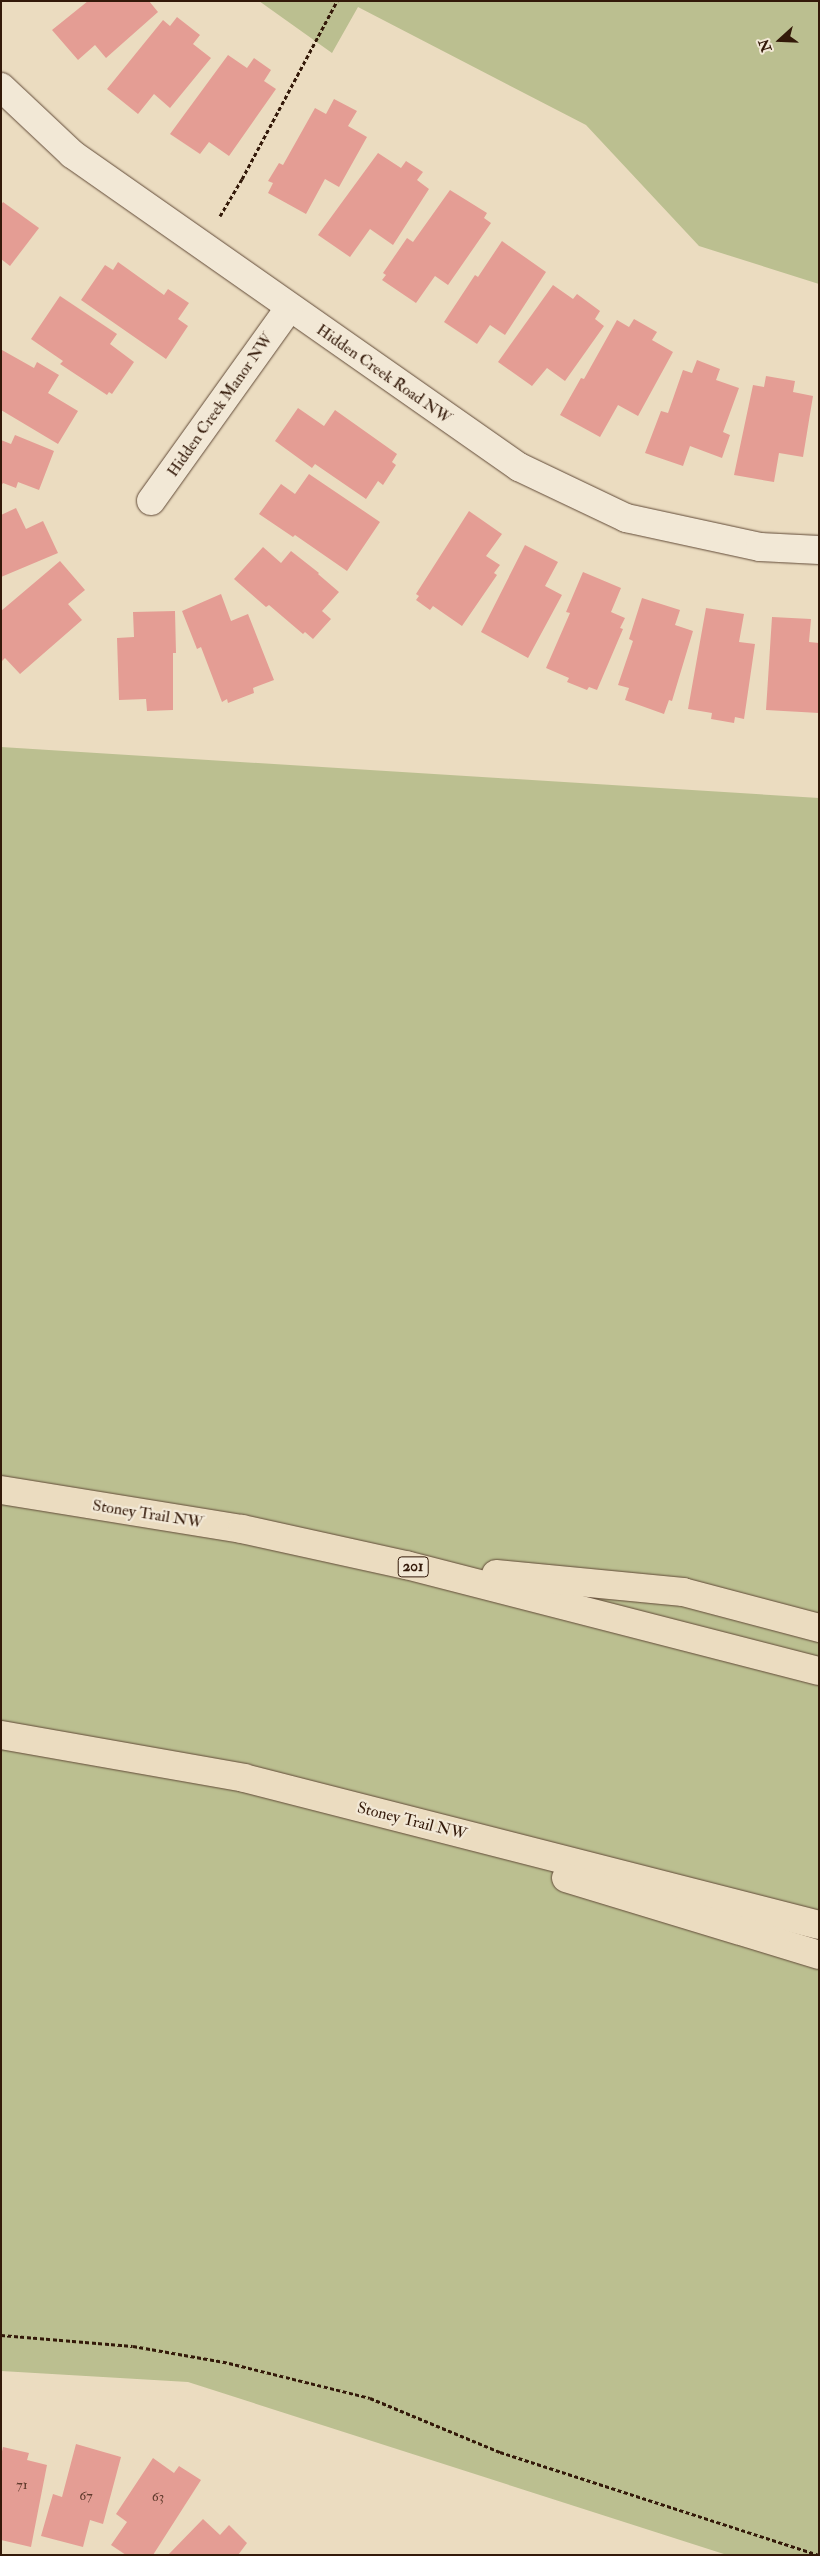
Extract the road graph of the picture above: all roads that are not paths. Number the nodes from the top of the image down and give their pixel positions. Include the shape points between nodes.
1 (1, 87) edge
2 (289, 308) junction
3 (152, 501) dead end
4 (819, 550) edge
5 (1, 1490) edge
6 (406, 1565) junction
7 (819, 1628) edge
8 (819, 1671) edge
9 (1, 1735) edge
10 (294, 1790) junction
11 (819, 1924) edge
12 (819, 1955) edge

1 - 2 street, Hidden Creek Road NW via 72,154
2 - 3 street, Hidden Creek Manor NW
2 - 4 street, Hidden Creek Road NW via 519,467 626,518 760,547
5 - 6 highway, Stoney Trail NW / 201 via 242,1529
6 - 7 highway via 683,1592
6 - 8 highway, Stoney Trail NW / 201
9 - 10 highway, Stoney Trail NW via 244,1778
10 - 11 highway, Stoney Trail NW
10 - 12 highway via 457,1845

